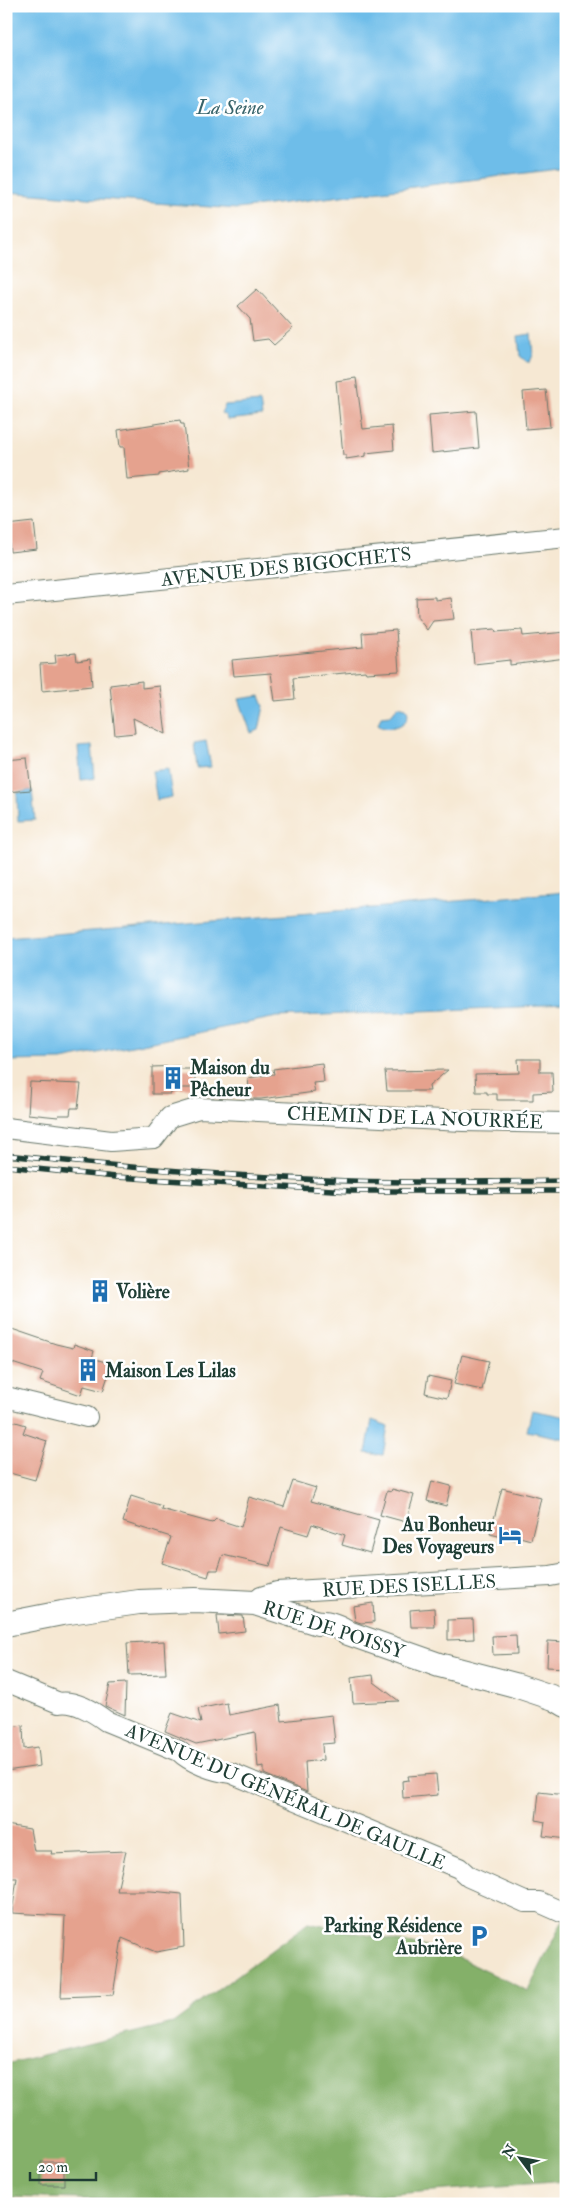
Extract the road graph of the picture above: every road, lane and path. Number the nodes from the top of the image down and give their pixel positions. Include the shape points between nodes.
1 (566, 537) edge
2 (6, 595) edge
3 (566, 1123) edge
4 (6, 1128) edge
5 (6, 1397) edge
6 (87, 1417) dead end
7 (566, 1573) edge
8 (255, 1603) junction
9 (6, 1624) edge
10 (6, 1681) edge
11 (566, 1705) edge
12 (566, 1914) edge

1 - 2 street, AVENUE DES BIGOCHETS
3 - 4 street, CHEMIN DE LA NOURRÉE via 199,1108 170,1117 154,1138 111,1141
5 - 6 street
7 - 8 street, RUE DES ISELLES via 277,1592 261,1597
8 - 9 street, RUE DE POISSY via 140,1602
8 - 11 street, RUE DE POISSY via 318,1624 323,1622 439,1664 516,1685
10 - 12 street, AVENUE DU GÉNÉRAL DE GAULLE via 59,1703 67,1701 221,1772 231,1773 459,1868 469,1877 525,1902 539,1902

